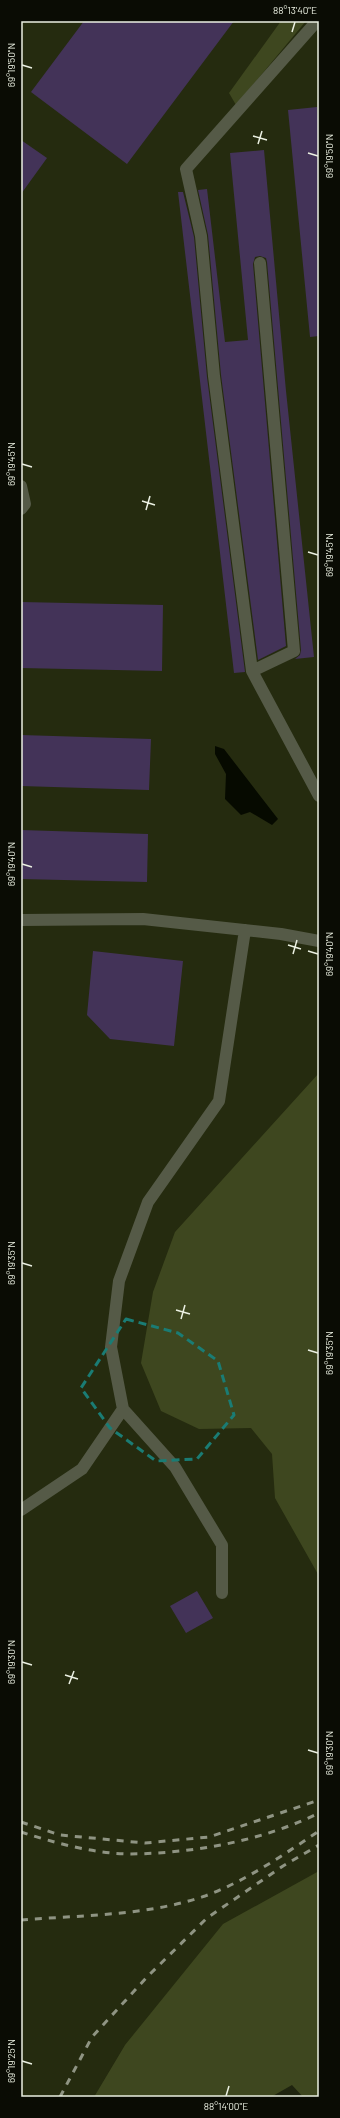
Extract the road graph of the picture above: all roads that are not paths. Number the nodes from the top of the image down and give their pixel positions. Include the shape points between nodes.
1 (317, 21) edge
2 (260, 263) dead end
3 (21, 486) edge
4 (21, 509) edge
5 (252, 671) junction
6 (319, 796) edge
7 (21, 920) edge
8 (245, 930) junction
9 (319, 941) edge
10 (123, 1409) junction
11 (21, 1510) edge
12 (222, 1593) dead end

1 - 5 street via 186,168 201,236 214,376
2 - 5 street via 294,651
3 - 4 street via 25,504
5 - 6 street
7 - 8 street via 143,918
8 - 9 street
8 - 10 street via 219,1101 148,1202 119,1281 111,1347
10 - 11 street via 82,1469
10 - 12 street via 175,1467 222,1545

